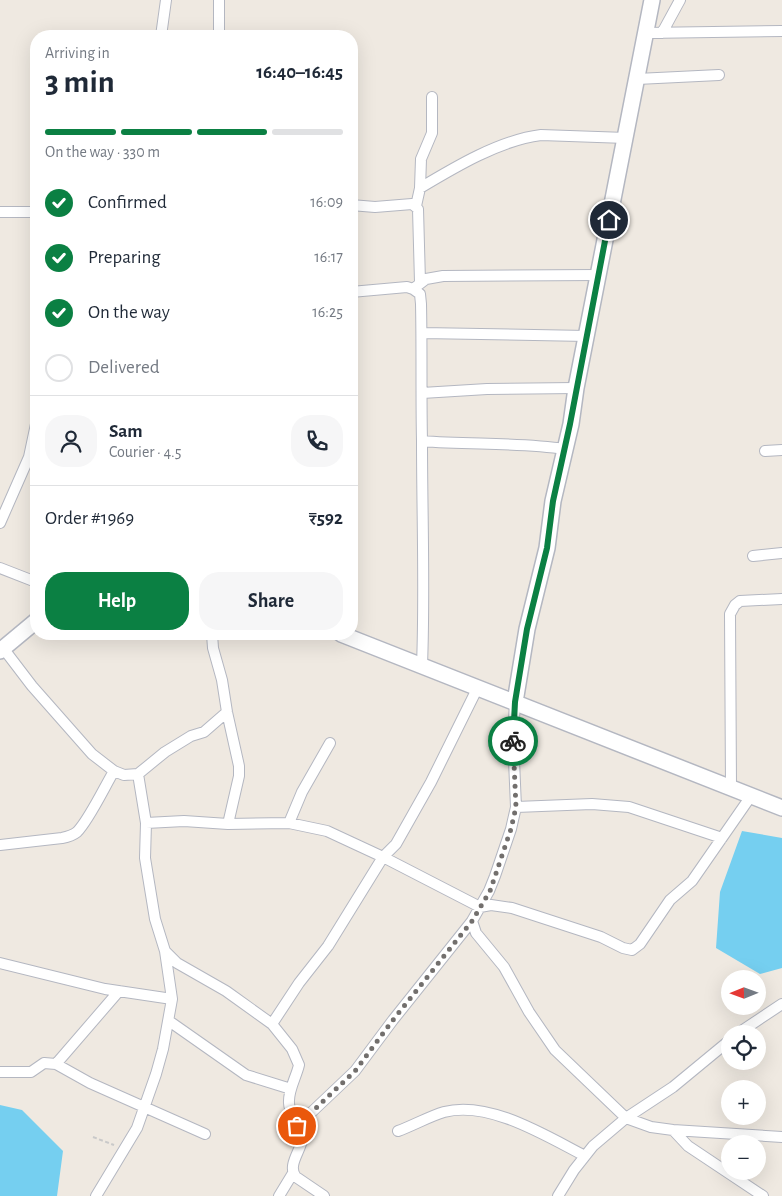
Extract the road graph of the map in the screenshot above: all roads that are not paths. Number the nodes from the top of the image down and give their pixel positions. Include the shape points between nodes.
1 (166, 0) edge
2 (219, 0) edge
3 (652, 0) edge
4 (680, 0) edge
5 (162, 30) edge
6 (219, 30) edge
7 (782, 31) edge
8 (645, 32) junction
9 (662, 33) junction
10 (720, 75) dead end
11 (636, 79) junction
12 (432, 97) dead end
13 (626, 138) junction
14 (420, 188) junction
15 (358, 206) edge
16 (416, 206) junction
17 (0, 212) edge
18 (30, 212) edge
19 (598, 275) junction
20 (417, 286) junction
21 (358, 291) edge
22 (422, 332) junction
23 (587, 336) junction
24 (576, 388) junction
25 (422, 393) junction
26 (422, 441) junction
27 (565, 449) junction
28 (782, 450) edge
29 (765, 451) dead end
30 (30, 452) edge
31 (0, 523) edge
32 (782, 553) edge
33 (753, 556) dead end
34 (0, 568) edge
35 (30, 580) edge
36 (782, 599) edge
37 (30, 626) edge
38 (213, 640) edge
39 (357, 640) edge
40 (1, 649) edge
41 (422, 665) junction
42 (478, 687) junction
43 (515, 702) junction
44 (227, 712) junction
45 (330, 742) dead end
46 (114, 770) junction
47 (138, 774) junction
48 (731, 787) junction
49 (751, 796) junction
50 (516, 807) junction
51 (782, 808) edge
52 (146, 823) junction
53 (289, 823) junction
54 (228, 824) junction
55 (722, 838) junction
56 (0, 845) edge
57 (384, 857) junction
58 (480, 907) junction
59 (472, 921) junction
60 (165, 951) junction
61 (0, 963) edge
62 (119, 991) junction
63 (172, 999) junction
64 (782, 1004) edge
65 (169, 1021) junction
66 (272, 1024) junction
67 (750, 1025) edge
68 (721, 1047) edge
69 (56, 1064) junction
70 (0, 1072) edge
71 (291, 1089) junction
72 (145, 1107) junction
73 (626, 1118) junction
74 (297, 1126) junction
75 (673, 1130) junction
76 (398, 1131) dead end
77 (204, 1134) dead end
78 (782, 1137) edge
79 (585, 1156) junction
80 (293, 1174) junction
81 (96, 1196) edge
82 (279, 1196) edge
83 (324, 1196) edge
84 (558, 1196) edge
85 (763, 1196) edge

1 - 5 street
2 - 6 street
3 - 8 street
4 - 9 street
7 - 9 street
8 - 9 street
8 - 11 street
10 - 11 street
11 - 13 street
12 - 14 street via 432,133 421,158
13 - 14 street via 529,137 465,161
13 - 19 street
14 - 16 street
15 - 16 street
16 - 20 street
17 - 18 street
19 - 20 street via 442,276 426,279
19 - 23 street
20 - 21 street
20 - 22 street
22 - 23 street
22 - 25 street
23 - 24 street
24 - 25 street
24 - 27 street
25 - 26 street
26 - 27 street via 533,444
26 - 41 street
27 - 43 street
28 - 29 street
30 - 31 street
32 - 33 street
34 - 35 street
36 - 48 street via 740,601 730,614
37 - 40 street
38 - 44 street
39 - 41 street
40 - 46 street via 92,754
41 - 42 street
42 - 43 street
42 - 57 street via 431,782 396,844
43 - 48 street
43 - 50 street
44 - 47 street via 204,732 165,752
44 - 54 street via 240,766
45 - 53 street
46 - 47 street via 124,775
46 - 56 street via 94,806 71,836
47 - 52 street
48 - 49 street
49 - 51 street
49 - 55 street
50 - 55 street via 592,804 629,807
50 - 58 street via 496,876
52 - 54 street
52 - 60 street via 145,858
53 - 54 street
53 - 57 street via 327,831
55 - 58 street via 692,881 670,900 640,944 632,950 512,908
57 - 58 street
57 - 66 street via 328,946
58 - 59 street
59 - 73 street via 476,933 504,967 555,1050
59 - 74 street via 355,1071
60 - 63 street
60 - 66 street via 178,963 226,991
61 - 62 street
62 - 63 street
62 - 69 street
63 - 65 street
64 - 67 street
65 - 71 street via 246,1075
65 - 72 street via 164,1049
66 - 71 street via 298,1062
68 - 73 street via 673,1087
69 - 70 street via 44,1063 28,1072
69 - 72 street
71 - 74 street via 289,1104
72 - 77 street
72 - 81 street via 137,1128
73 - 75 street via 651,1127
73 - 79 street
74 - 80 street via 302,1140
75 - 78 street
75 - 85 street via 688,1146
76 - 79 street via 444,1112 486,1112 502,1115
79 - 84 street
80 - 82 street
80 - 83 street

